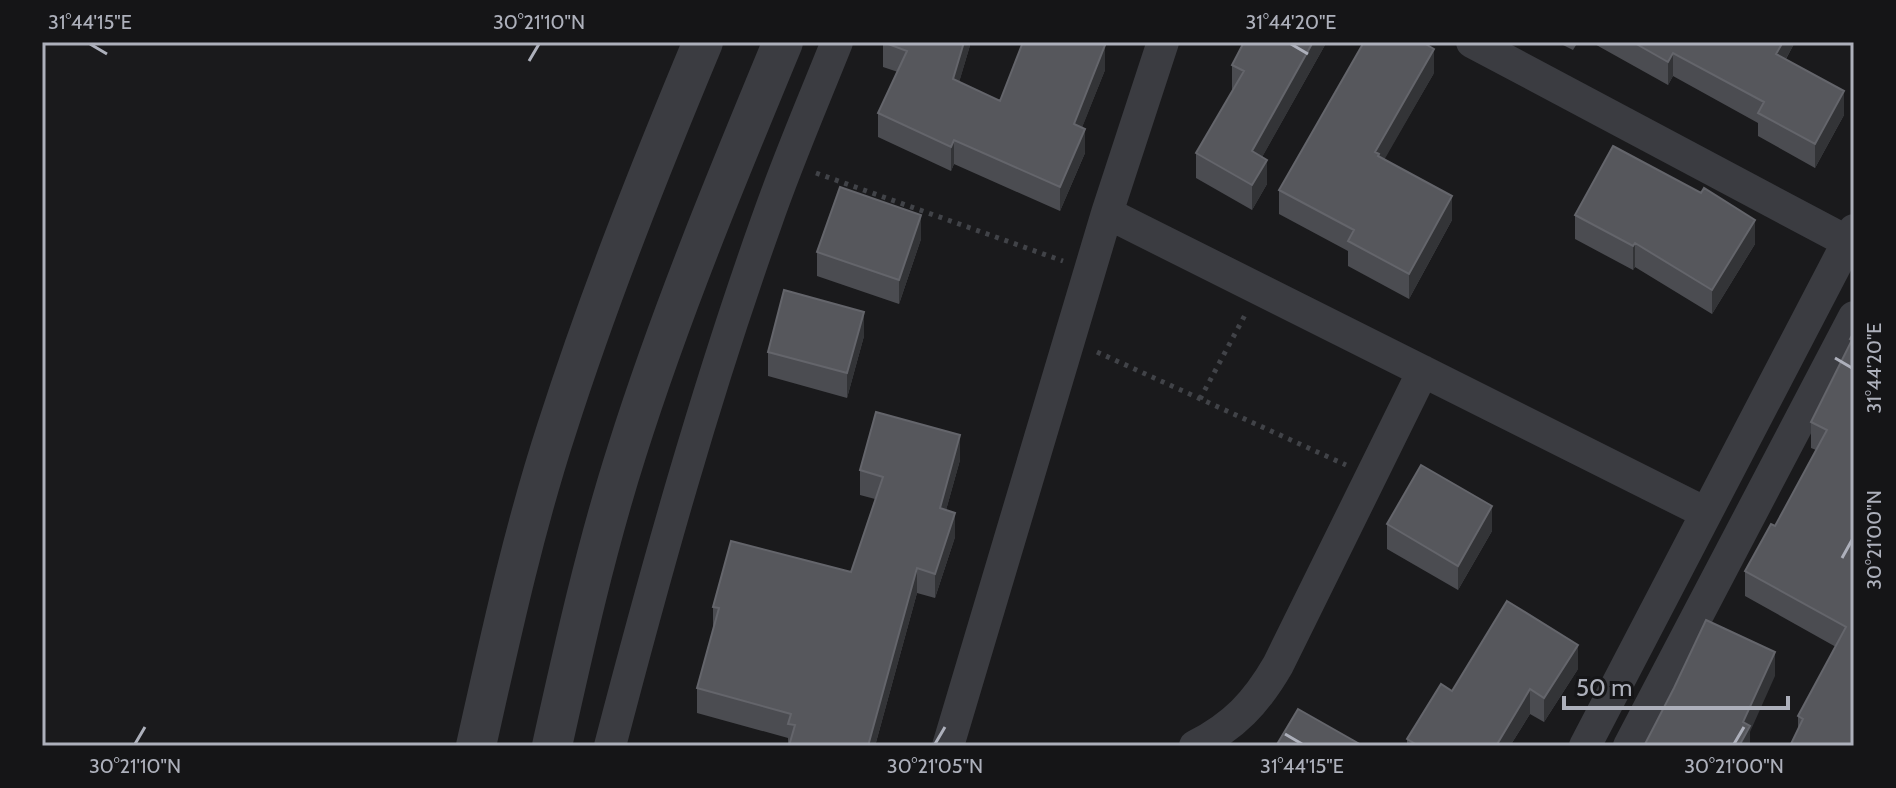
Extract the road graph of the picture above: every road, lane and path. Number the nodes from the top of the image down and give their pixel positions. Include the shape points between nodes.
1 (703, 42) edge
2 (783, 42) edge
3 (837, 42) edge
4 (1163, 42) edge
5 (1472, 42) edge
6 (789, 163) junction
7 (1107, 213) junction
8 (1851, 236) edge
9 (1091, 271) junction
10 (1258, 289) junction
11 (1854, 317) edge
12 (1070, 340) junction
13 (1423, 371) junction
14 (1200, 399) junction
15 (1371, 476) junction
16 (1706, 513) junction
17 (1597, 742) edge
18 (476, 746) edge
19 (552, 746) edge
20 (610, 746) edge
21 (948, 746) edge
22 (1195, 746) edge
23 (1629, 746) edge

1 - 18 street via 607,279 556,431 510,595
2 - 19 street via 672,319 626,453 581,614
3 - 6 street
4 - 7 street
5 - 8 street
6 - 9 path
6 - 20 street via 703,415
7 - 9 street
7 - 10 street
8 - 16 street
9 - 12 street
10 - 13 street
10 - 14 path
11 - 23 street
12 - 14 path
12 - 21 street
13 - 15 street
13 - 16 street
14 - 15 path
15 - 22 street via 1267,685 1234,721
16 - 17 street

